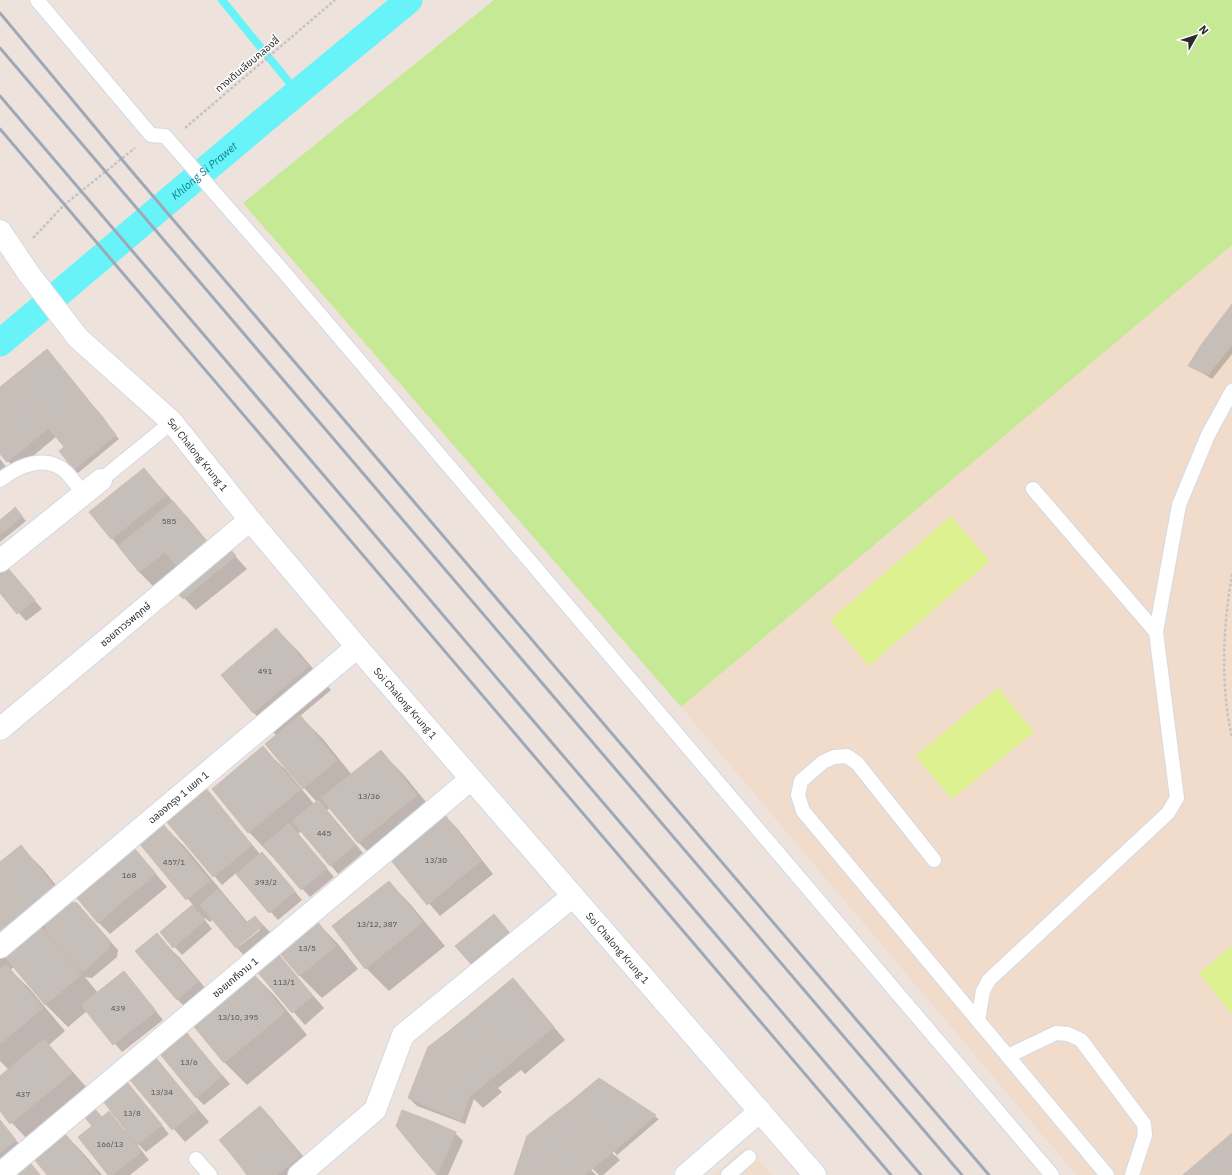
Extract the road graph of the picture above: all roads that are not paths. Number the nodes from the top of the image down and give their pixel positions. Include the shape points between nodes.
1 (38, 0) edge
2 (1, 236) edge
3 (1232, 393) edge
4 (172, 422) junction
5 (0, 480) edge
6 (101, 480) joint
7 (1033, 489) dead end
8 (84, 494) junction
9 (250, 520) junction
10 (0, 562) edge
11 (1156, 632) junction
12 (357, 647) junction
13 (0, 729) edge
14 (471, 779) junction
15 (934, 860) dead end
16 (573, 896) junction
17 (0, 947) edge
18 (978, 1020) junction
19 (1008, 1056) junction
20 (760, 1111) junction
21 (749, 1157) dead end
22 (196, 1158) dead end
23 (0, 1174) edge
24 (210, 1175) edge
25 (299, 1175) edge
26 (686, 1175) edge
27 (728, 1175) edge
28 (815, 1175) edge
29 (1052, 1175) edge
30 (1107, 1175) edge
31 (1132, 1175) edge

1 - 29 lane via 288,278
2 - 4 street, Soi Chalong Krung 1 via 78,338
3 - 11 lane via 1208,435 1179,505
4 - 6 lane
4 - 9 street, Soi Chalong Krung 1
5 - 8 lane via 30,463 47,462 65,471
6 - 8 street
7 - 11 lane
8 - 10 street
9 - 12 street, Soi Chalong Krung 1
9 - 13 street, ซอยถาวรพฤกษ์
11 - 18 lane via 1177,798 1168,813 989,980 983,991
12 - 14 street, Soi Chalong Krung 1
12 - 17 street, ฉลองกรุง 1 แยก 1
14 - 16 street, Soi Chalong Krung 1
14 - 23 street, ซอยเกกีงาม 1
15 - 18 lane via 857,762 847,756 834,757 823,762 801,781 798,795 803,811
16 - 20 street, Soi Chalong Krung 1
16 - 25 street via 403,1035 375,1110
18 - 19 lane
19 - 30 lane
19 - 31 lane via 1056,1033 1068,1034 1081,1040 1144,1124 1145,1135
20 - 26 street
20 - 28 street, Soi Chalong Krung 1
21 - 27 lane
22 - 24 lane

